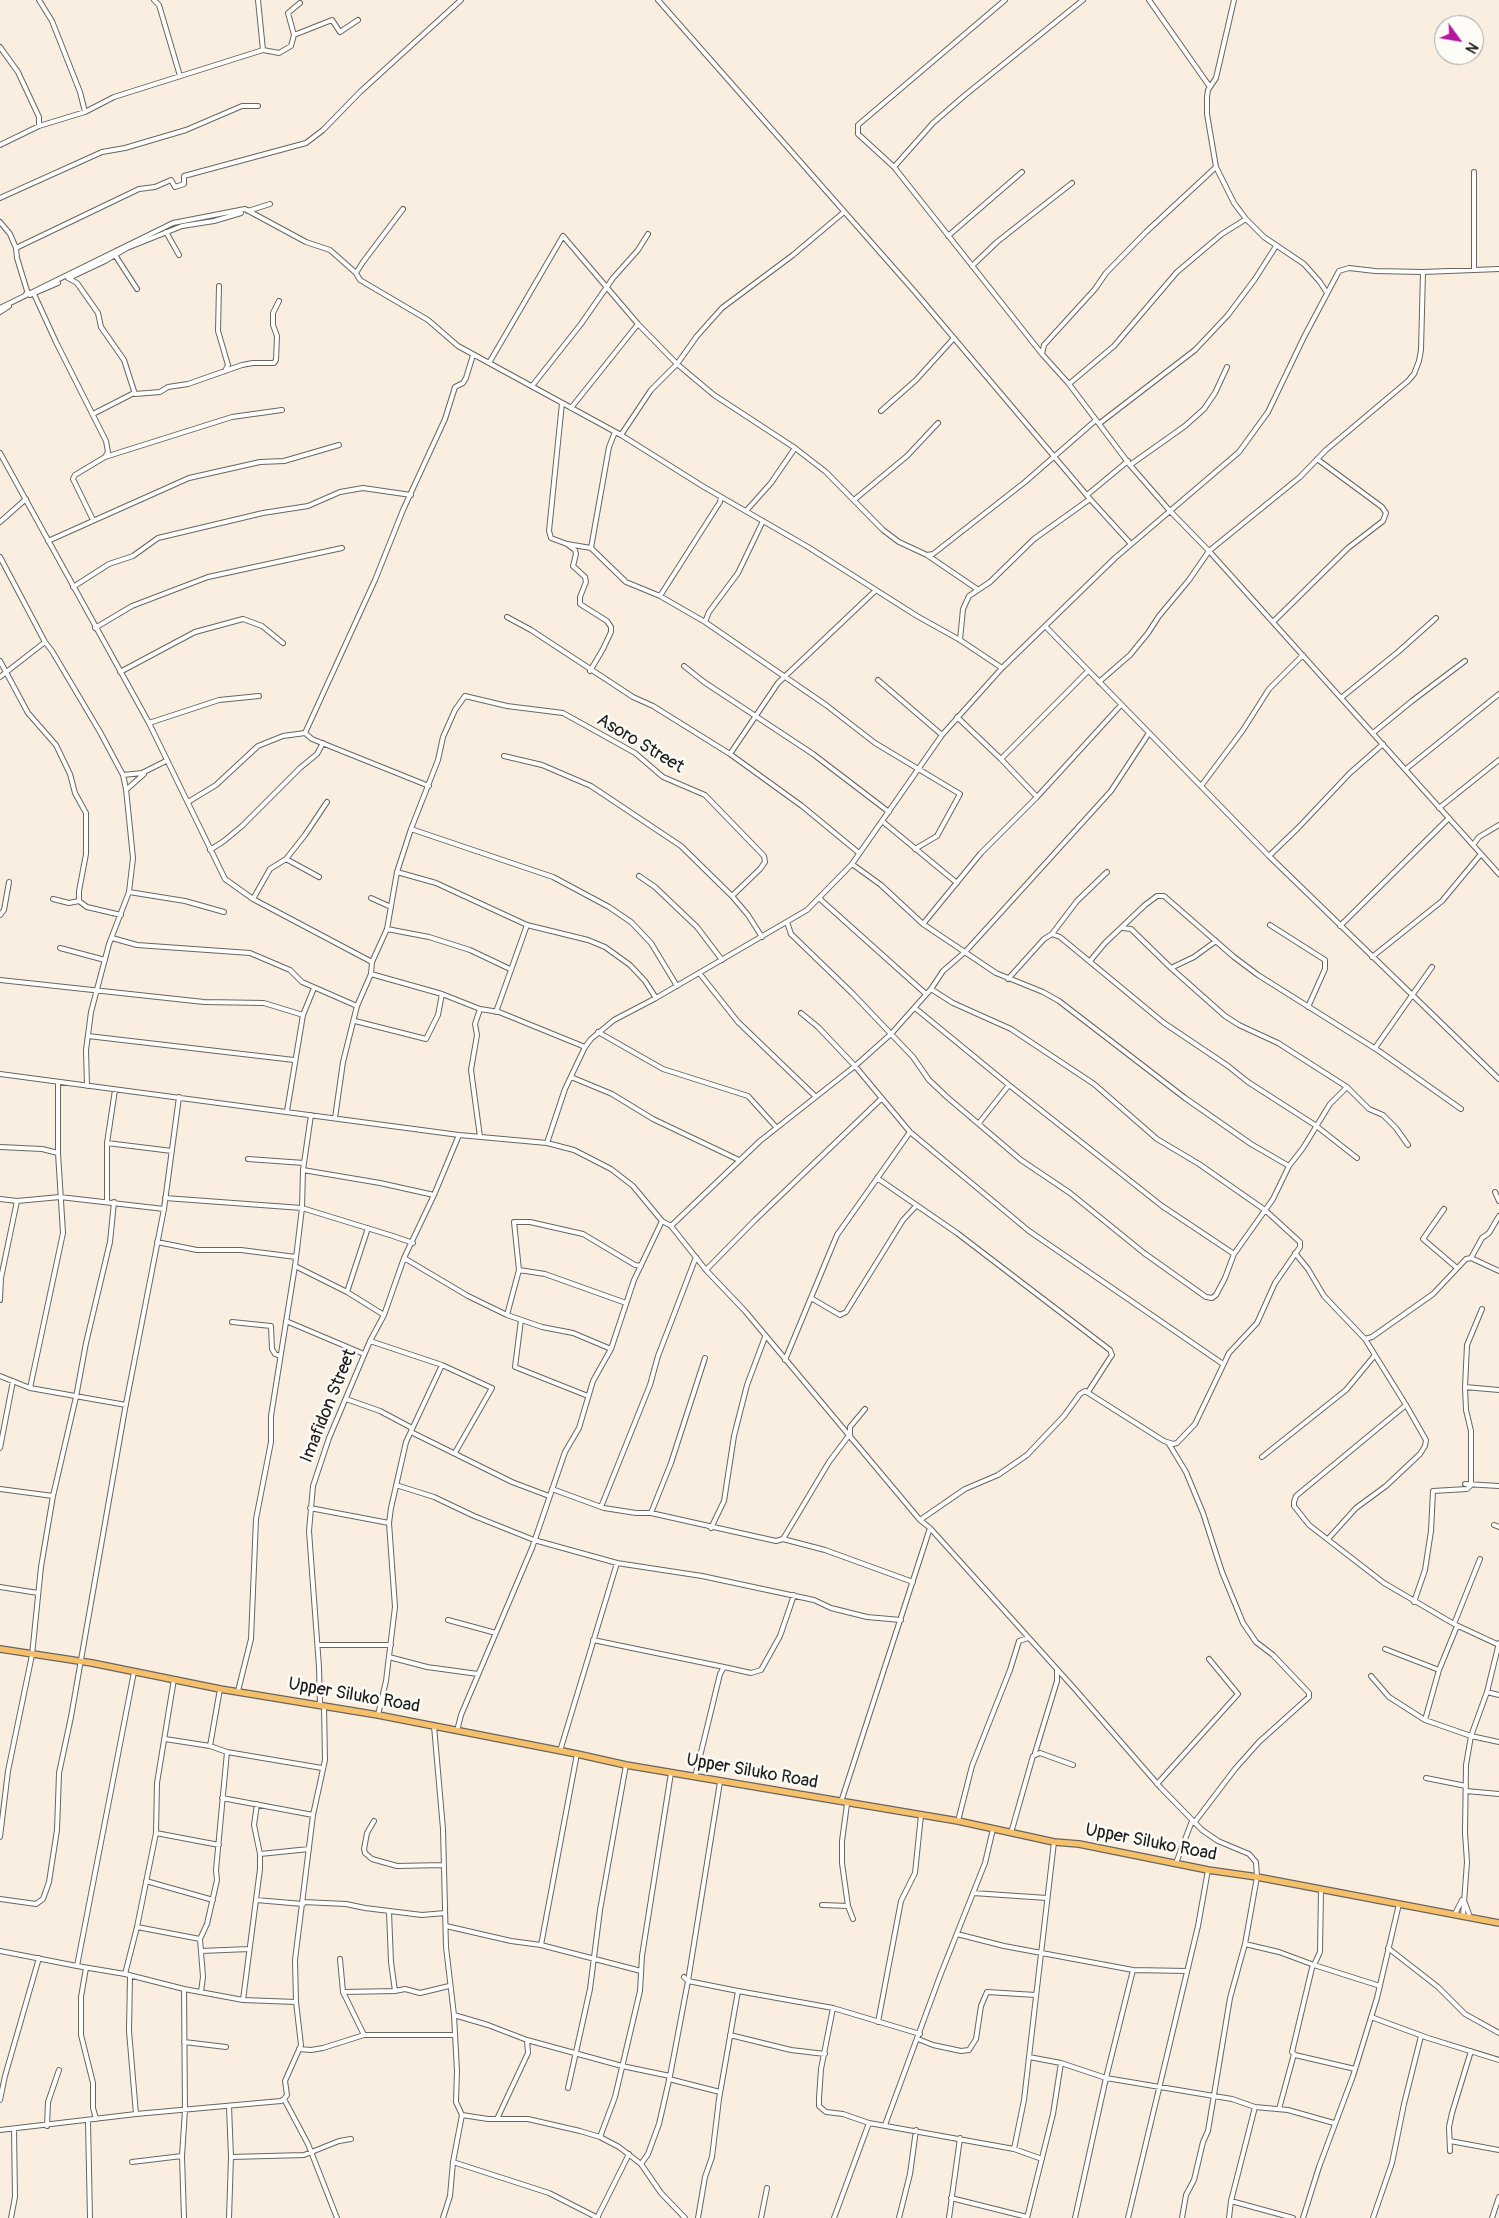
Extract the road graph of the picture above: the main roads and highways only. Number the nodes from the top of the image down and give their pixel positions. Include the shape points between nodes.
1 (0, 1649) edge
2 (1499, 1923) edge

1 - 2 main road, Upper Siluko Road via 378,1715 695,1778 958,1821 1054,1842

